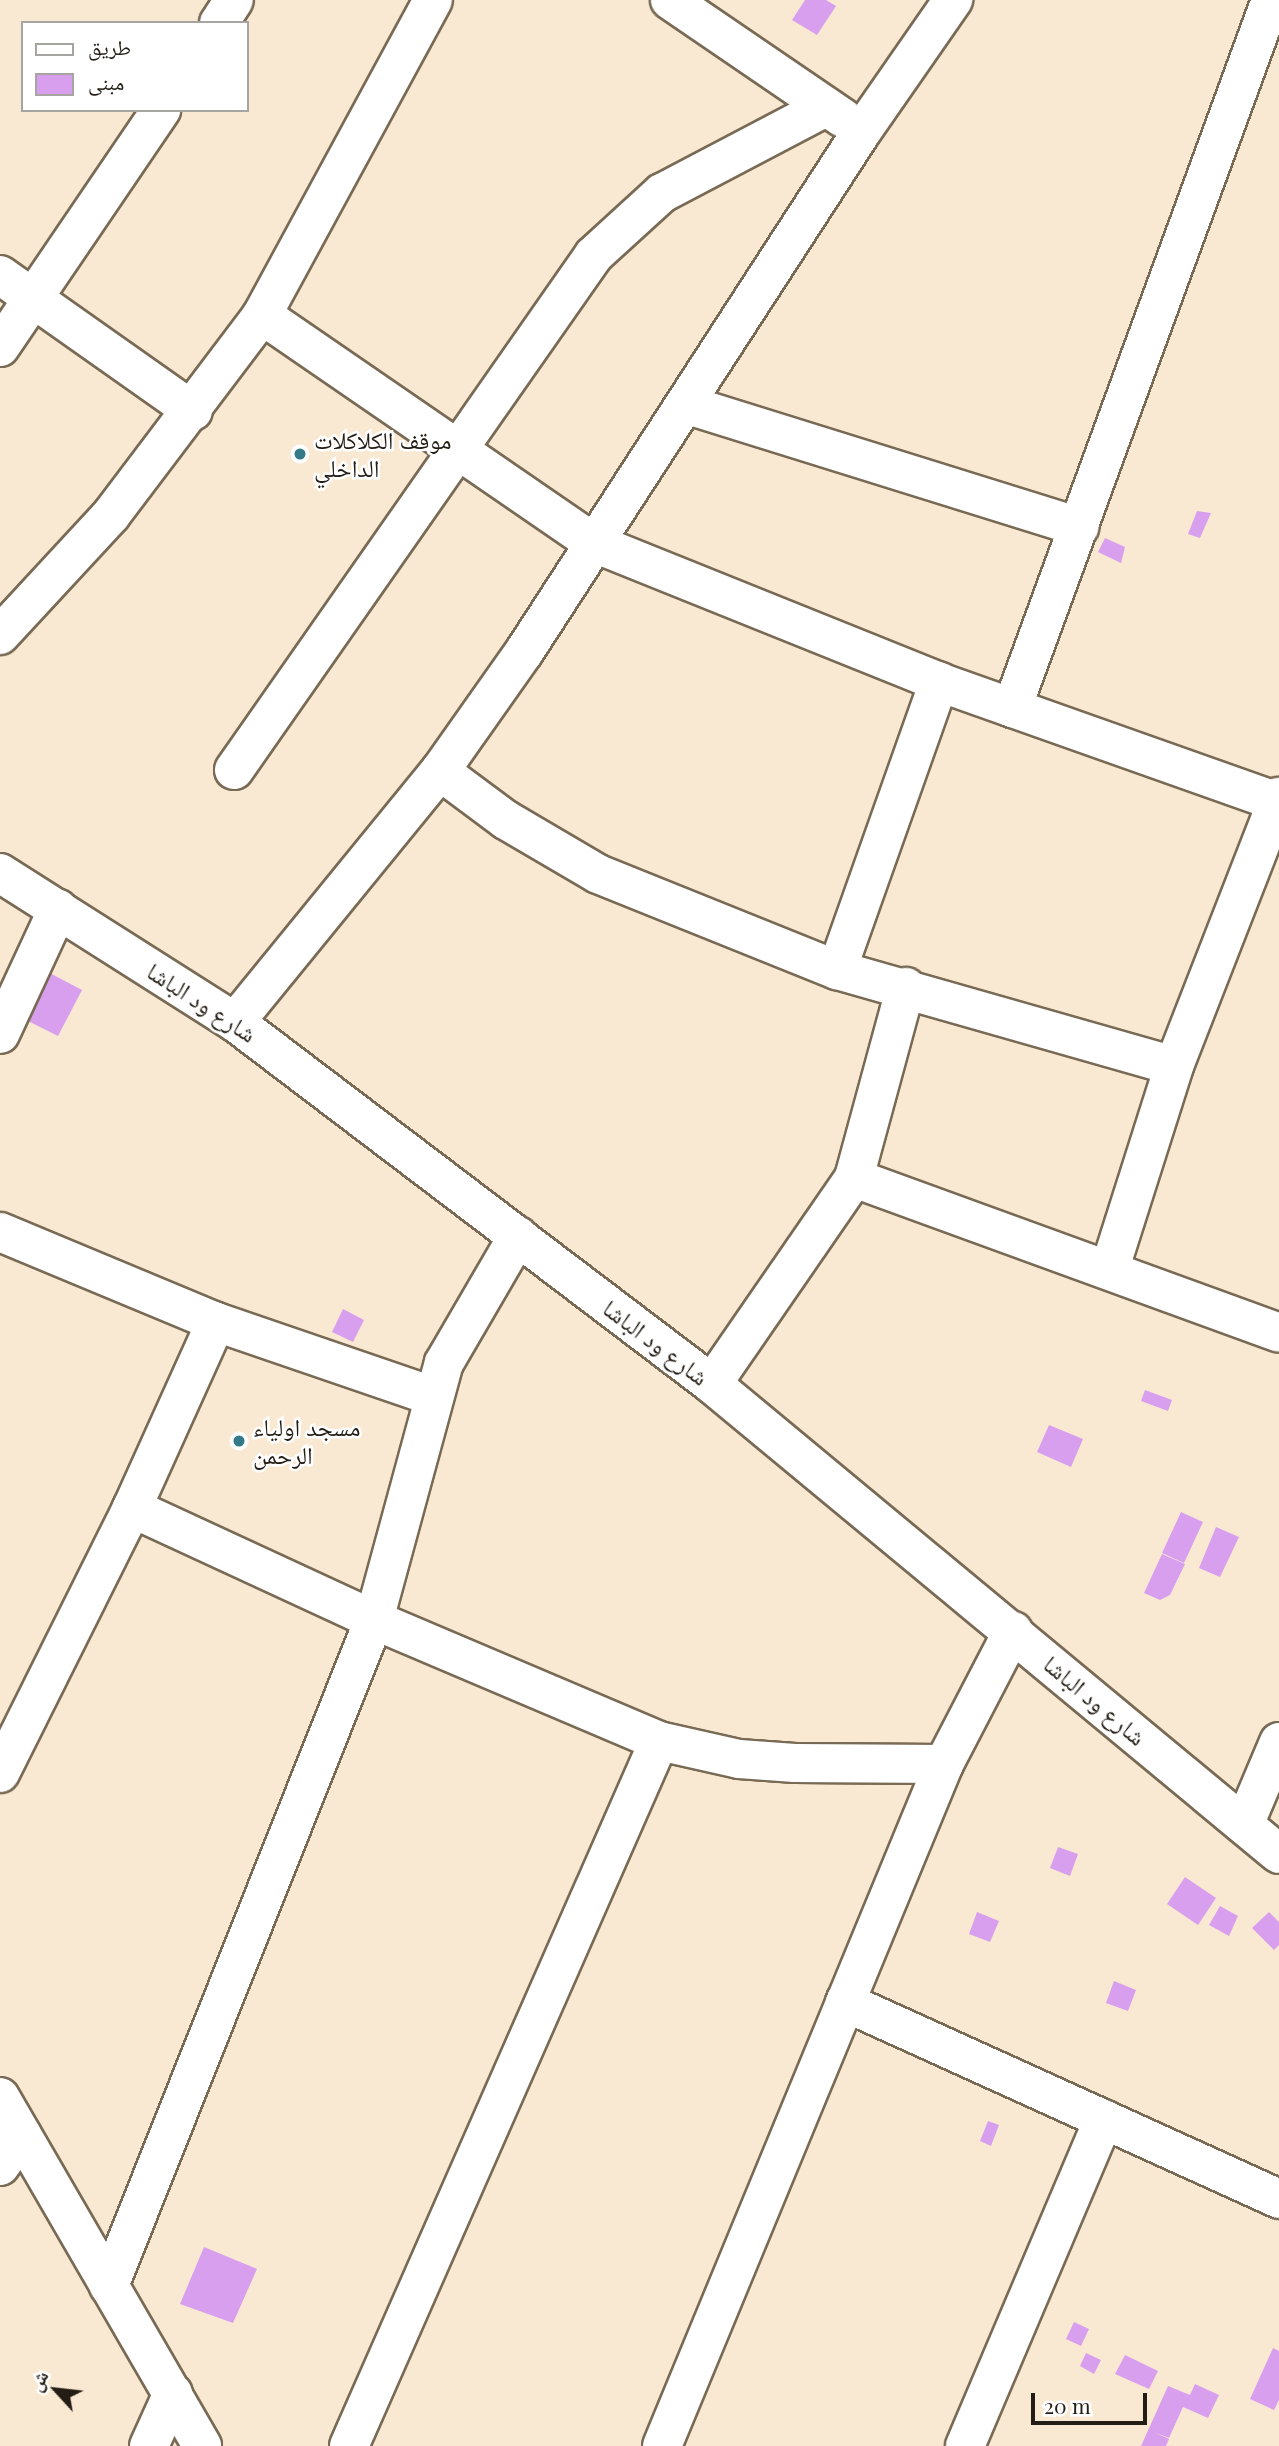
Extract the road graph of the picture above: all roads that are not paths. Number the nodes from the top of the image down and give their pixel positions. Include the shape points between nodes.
1 (234, 0) edge
2 (433, 0) edge
3 (670, 0) edge
4 (1271, 0) edge
5 (947, 2) edge
6 (220, 21) edge
7 (826, 107) junction
8 (160, 112) edge
9 (862, 131) junction
10 (0, 275) edge
11 (34, 299) junction
12 (262, 315) junction
13 (0, 347) edge
14 (688, 405) junction
15 (193, 411) junction
16 (457, 451) junction
17 (1079, 527) junction
18 (594, 543) junction
19 (0, 635) edge
20 (939, 682) junction
21 (1012, 708) junction
22 (234, 770) dead end
23 (440, 771) junction
24 (1278, 800) edge
25 (0, 873) edge
26 (58, 909) junction
27 (837, 970) junction
28 (906, 988) junction
29 (235, 1022) junction
30 (0, 1034) edge
31 (1174, 1066) junction
32 (854, 1178) junction
33 (0, 1232) edge
34 (518, 1236) junction
35 (1110, 1268) junction
36 (216, 1322) junction
37 (1279, 1333) edge
38 (712, 1384) junction
39 (432, 1396) junction
40 (132, 1508) junction
41 (374, 1620) junction
42 (1013, 1631) junction
43 (659, 1741) junction
44 (1279, 1742) edge
45 (944, 1764) junction
46 (0, 1773) edge
47 (1244, 1825) junction
48 (1279, 1854) edge
49 (845, 2003) junction
50 (0, 2097) edge
51 (1104, 2119) junction
52 (22, 2135) junction
53 (0, 2166) edge
54 (1279, 2199) edge
55 (109, 2286) junction
56 (173, 2393) junction
57 (149, 2446) edge
58 (202, 2446) edge
59 (349, 2446) edge
60 (662, 2446) edge
61 (965, 2446) edge

1 - 6 street
2 - 12 street
3 - 7 street
4 - 17 street
5 - 9 street
7 - 9 street
7 - 16 street via 662,193 621,227 594,255
8 - 11 street
9 - 14 street
10 - 11 street
11 - 13 street
11 - 15 street
12 - 15 street
12 - 16 street
14 - 17 street
14 - 18 street
15 - 19 street via 111,515
16 - 18 street
16 - 22 street
17 - 21 street
18 - 20 street
18 - 23 street
20 - 21 street
20 - 27 street
21 - 24 street
23 - 27 street via 506,820 598,874
23 - 29 street
24 - 31 street
25 - 26 street, شارع ود الباشا
26 - 29 street, شارع ود الباشا
26 - 30 street
27 - 28 street
28 - 31 street
28 - 32 street
29 - 34 street, شارع ود الباشا
31 - 35 street
32 - 35 street
32 - 38 street
33 - 36 street
34 - 38 street, شارع ود الباشا
34 - 39 street via 444,1363
35 - 37 street
36 - 39 street
36 - 40 street
38 - 42 street, شارع ود الباشا
39 - 41 street
40 - 41 street
40 - 46 street
41 - 43 street
41 - 55 street
42 - 45 street
42 - 47 street, شارع ود الباشا
43 - 45 street via 739,1759
43 - 59 street
44 - 47 street
45 - 49 street
47 - 48 street, شارع ود الباشا
49 - 51 street
49 - 60 street
50 - 52 street
51 - 54 street
51 - 61 street
52 - 53 street
52 - 55 street
55 - 56 street
56 - 57 street
56 - 58 street

